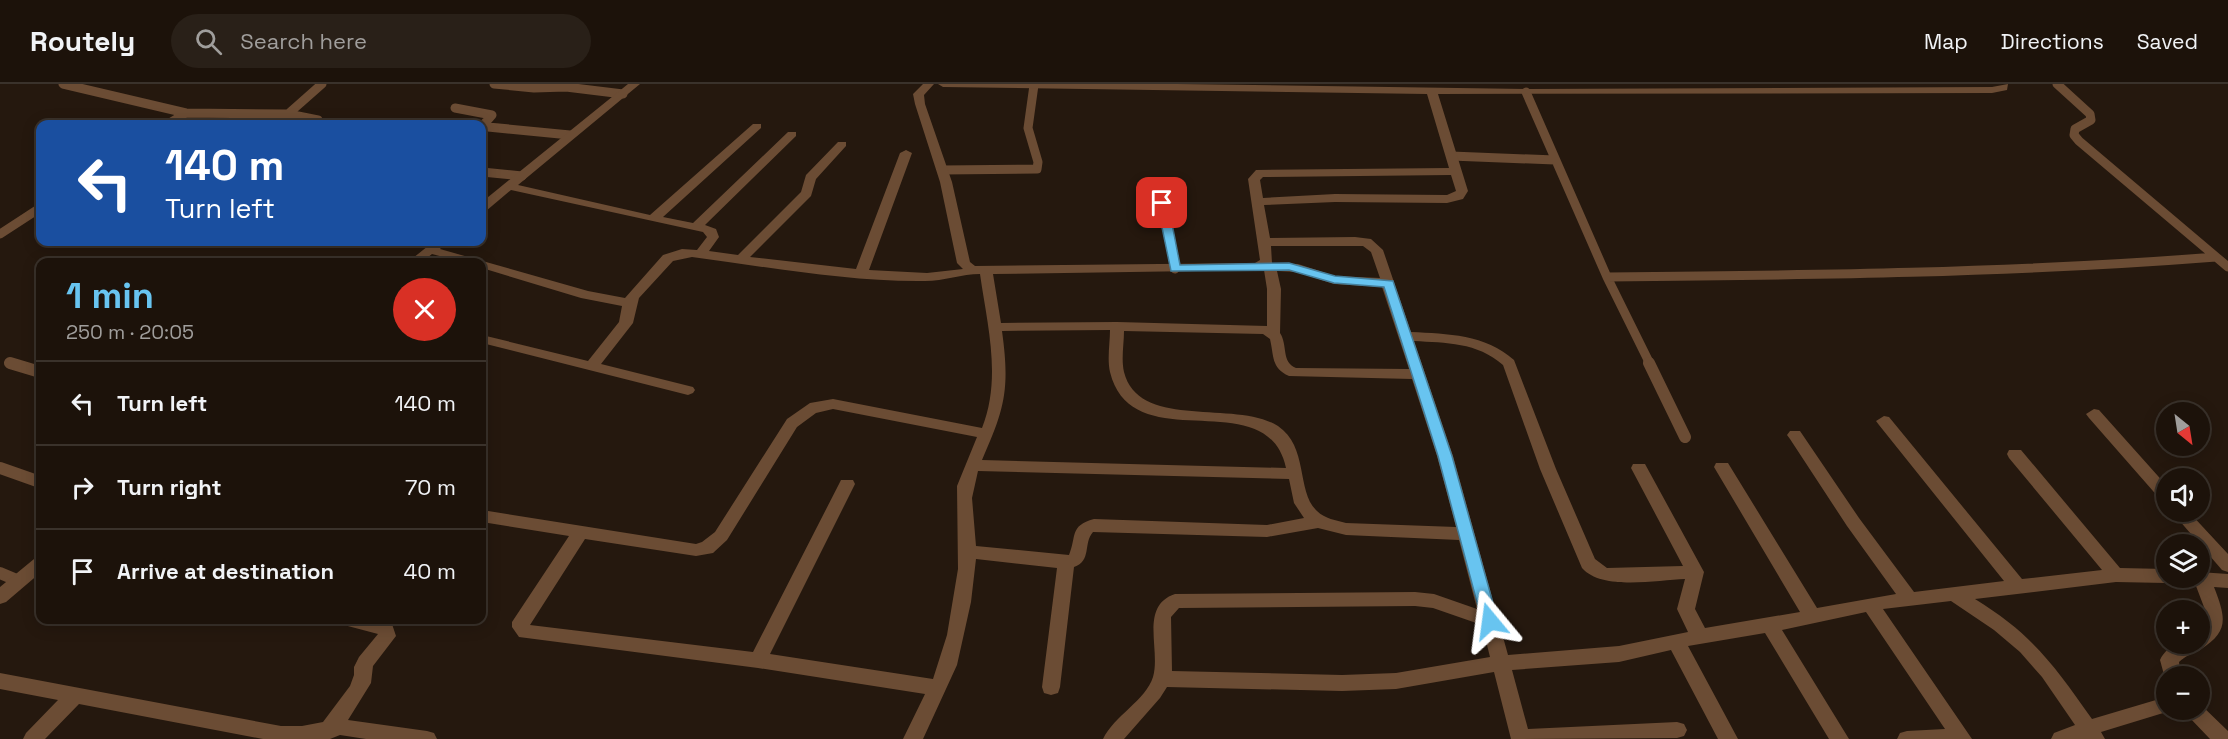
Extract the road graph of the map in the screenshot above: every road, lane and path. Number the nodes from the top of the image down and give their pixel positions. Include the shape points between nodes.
1 (63, 84) edge
2 (322, 84) edge
3 (494, 84) edge
4 (635, 84) edge
5 (929, 84) edge
6 (943, 84) edge
7 (2003, 84) edge
8 (2057, 84) edge
9 (1034, 85) edge
10 (1501, 88) edge
11 (1431, 90) junction
12 (1526, 92) junction
13 (623, 94) junction
14 (455, 108) dead end
15 (186, 113) junction
16 (288, 114) junction
17 (175, 120) edge
18 (318, 120) edge
19 (486, 122) edge
20 (486, 124) edge
21 (757, 126) dead end
22 (792, 134) dead end
23 (570, 135) junction
24 (842, 144) dead end
25 (906, 153) dead end
26 (1451, 156) junction
27 (1555, 160) junction
28 (942, 170) junction
29 (1456, 171) junction
30 (486, 172) edge
31 (522, 176) junction
32 (1158, 182) dead end
33 (509, 186) junction
34 (1258, 202) junction
35 (486, 205) edge
36 (36, 211) edge
37 (653, 219) junction
38 (696, 227) junction
39 (0, 234) edge
40 (1264, 242) junction
41 (435, 246) edge
42 (700, 254) junction
43 (2216, 257) junction
44 (419, 258) edge
45 (465, 258) edge
46 (741, 259) junction
47 (486, 265) edge
48 (1266, 266) junction
49 (2228, 267) edge
50 (1175, 269) junction
51 (979, 271) junction
52 (861, 274) junction
53 (1607, 278) junction
54 (1389, 284) junction
55 (628, 303) junction
56 (1117, 326) junction
57 (993, 327) junction
58 (1274, 332) junction
59 (1407, 336) junction
60 (486, 340) edge
61 (10, 363) dead end
62 (593, 364) junction
63 (36, 371) edge
64 (1419, 374) junction
65 (688, 390) dead end
66 (2094, 414) dead end
67 (1884, 421) dead end
68 (987, 434) junction
69 (1795, 435) dead end
70 (1685, 437) dead end
71 (2015, 454) dead end
72 (974, 465) junction
73 (1722, 467) dead end
74 (0, 468) edge
75 (1639, 468) dead end
76 (1296, 474) junction
77 (36, 481) edge
78 (847, 484) dead end
79 (2156, 484) edge
80 (486, 517) edge
81 (1316, 522) junction
82 (2189, 522) edge
83 (581, 531) junction
84 (1466, 534) junction
85 (968, 552) junction
86 (1065, 562) junction
87 (2228, 565) edge
88 (36, 567) edge
89 (1695, 572) junction
90 (0, 573) edge
91 (2116, 574) junction
92 (2156, 576) edge
93 (2210, 580) edge
94 (19, 581) junction
95 (2228, 581) edge
96 (2018, 586) junction
97 (2206, 588) edge
98 (1953, 594) junction
99 (0, 597) edge
100 (1909, 599) junction
101 (1870, 604) junction
102 (1812, 616) junction
103 (1490, 621) junction
104 (366, 624) edge
105 (1770, 625) junction
106 (2210, 634) edge
107 (1701, 636) junction
108 (1676, 642) junction
109 (2176, 654) edge
110 (758, 660) junction
111 (1502, 663) junction
112 (2170, 666) edge
113 (1162, 679) junction
114 (0, 681) edge
115 (1052, 687) dead end
116 (938, 688) junction
117 (75, 696) junction
118 (2156, 709) edge
119 (2205, 720) edge
120 (1677, 730) dead end
121 (325, 733) edge
122 (2092, 734) edge
123 (1520, 738) edge
124 (1962, 738) edge
125 (33, 739) edge
126 (427, 739) edge
127 (913, 739) edge
128 (1113, 739) edge
129 (1728, 739) edge
130 (1839, 739) edge
131 (1907, 739) edge
132 (2061, 739) edge
133 (2223, 739) edge

1 - 15 lane
2 - 16 lane
3 - 13 lane
4 - 13 street
5 - 28 street via 918,94
6 - 9 street
7 - 12 street via 2003,88 1992,90
8 - 43 lane via 2090,114 2091,120 2075,129 2079,141
9 - 11 street
9 - 28 lane via 1028,126 1037,154 1037,169
10 - 11 street
10 - 12 street
11 - 26 street
12 - 27 lane
13 - 23 street
14 - 19 lane via 492,115
15 - 16 lane
15 - 17 lane
16 - 18 lane
20 - 23 lane
21 - 37 street
22 - 38 street
23 - 31 street
24 - 46 street via 810,178 807,193
25 - 52 street
26 - 27 lane
26 - 29 street
27 - 53 lane
28 - 51 street via 964,263
29 - 34 street via 1260,173 1254,179
29 - 34 street via 1462,191 1447,199
30 - 31 lane
31 - 33 street
32 - 50 lane
33 - 35 street
33 - 37 street
34 - 40 street
36 - 39 lane
37 - 38 street
38 - 42 street via 712,232 713,237
40 - 48 street
40 - 54 street via 1366,242 1377,250
41 - 44 street
41 - 45 street
42 - 46 street
42 - 55 street via 682,253 668,258
43 - 49 lane
43 - 53 lane via 1960,272
46 - 52 street
47 - 55 street via 586,295
48 - 50 street
48 - 54 street via 1298,268 1334,280
48 - 58 street via 1275,289
50 - 51 street
51 - 52 street via 936,278
51 - 57 street
53 - 70 lane
54 - 59 street
55 - 62 street via 626,323
56 - 57 street
56 - 58 street
56 - 76 street via 1117,373 1124,390 1141,405 1163,413 1253,420 1284,440
57 - 68 street via 999,384 997,407
58 - 64 street via 1279,362 1287,371
59 - 64 street
59 - 89 street via 1473,342 1489,347 1509,363 1548,469 1594,571 1606,575
60 - 62 street
61 - 63 lane
62 - 65 street
64 - 84 street
66 - 79 street
67 - 96 street
68 - 72 street
68 - 83 street via 833,404 818,405 792,423 721,536 707,548 696,550
69 - 100 street
71 - 91 street
72 - 76 street
72 - 85 street via 964,499
73 - 102 street
74 - 77 lane
75 - 89 street
76 - 81 street via 1301,501
78 - 110 street
80 - 83 street
81 - 84 street via 1346,529
81 - 86 street via 1267,531 1094,525 1081,534 1080,555
82 - 87 street
83 - 110 street via 521,621 525,632
84 - 103 street
85 - 86 street
85 - 116 street via 953,642
86 - 115 street
88 - 94 street
89 - 107 street via 1685,607 1687,618
90 - 94 lane
91 - 92 street
91 - 96 street
93 - 95 street
94 - 99 street
96 - 98 street
97 - 106 street via 2216,615 2217,629
98 - 100 street
98 - 122 street via 2016,636 2037,657
100 - 101 street
101 - 102 street
101 - 124 street
102 - 105 street
103 - 111 street
103 - 113 street via 1434,601 1414,599 1175,601 1162,617
104 - 121 street via 386,629 387,636 363,667 366,674 362,685
105 - 107 street
105 - 130 street
107 - 108 street
108 - 111 street via 1578,659
108 - 129 street
109 - 112 street via 2169,660
110 - 116 street
111 - 113 street via 1396,681
111 - 123 street
113 - 128 street
114 - 117 street
116 - 127 street via 918,720
117 - 121 street via 281,734
117 - 125 street
118 - 122 street
119 - 133 street
120 - 123 street
121 - 126 street via 357,728
122 - 132 street
124 - 131 street

